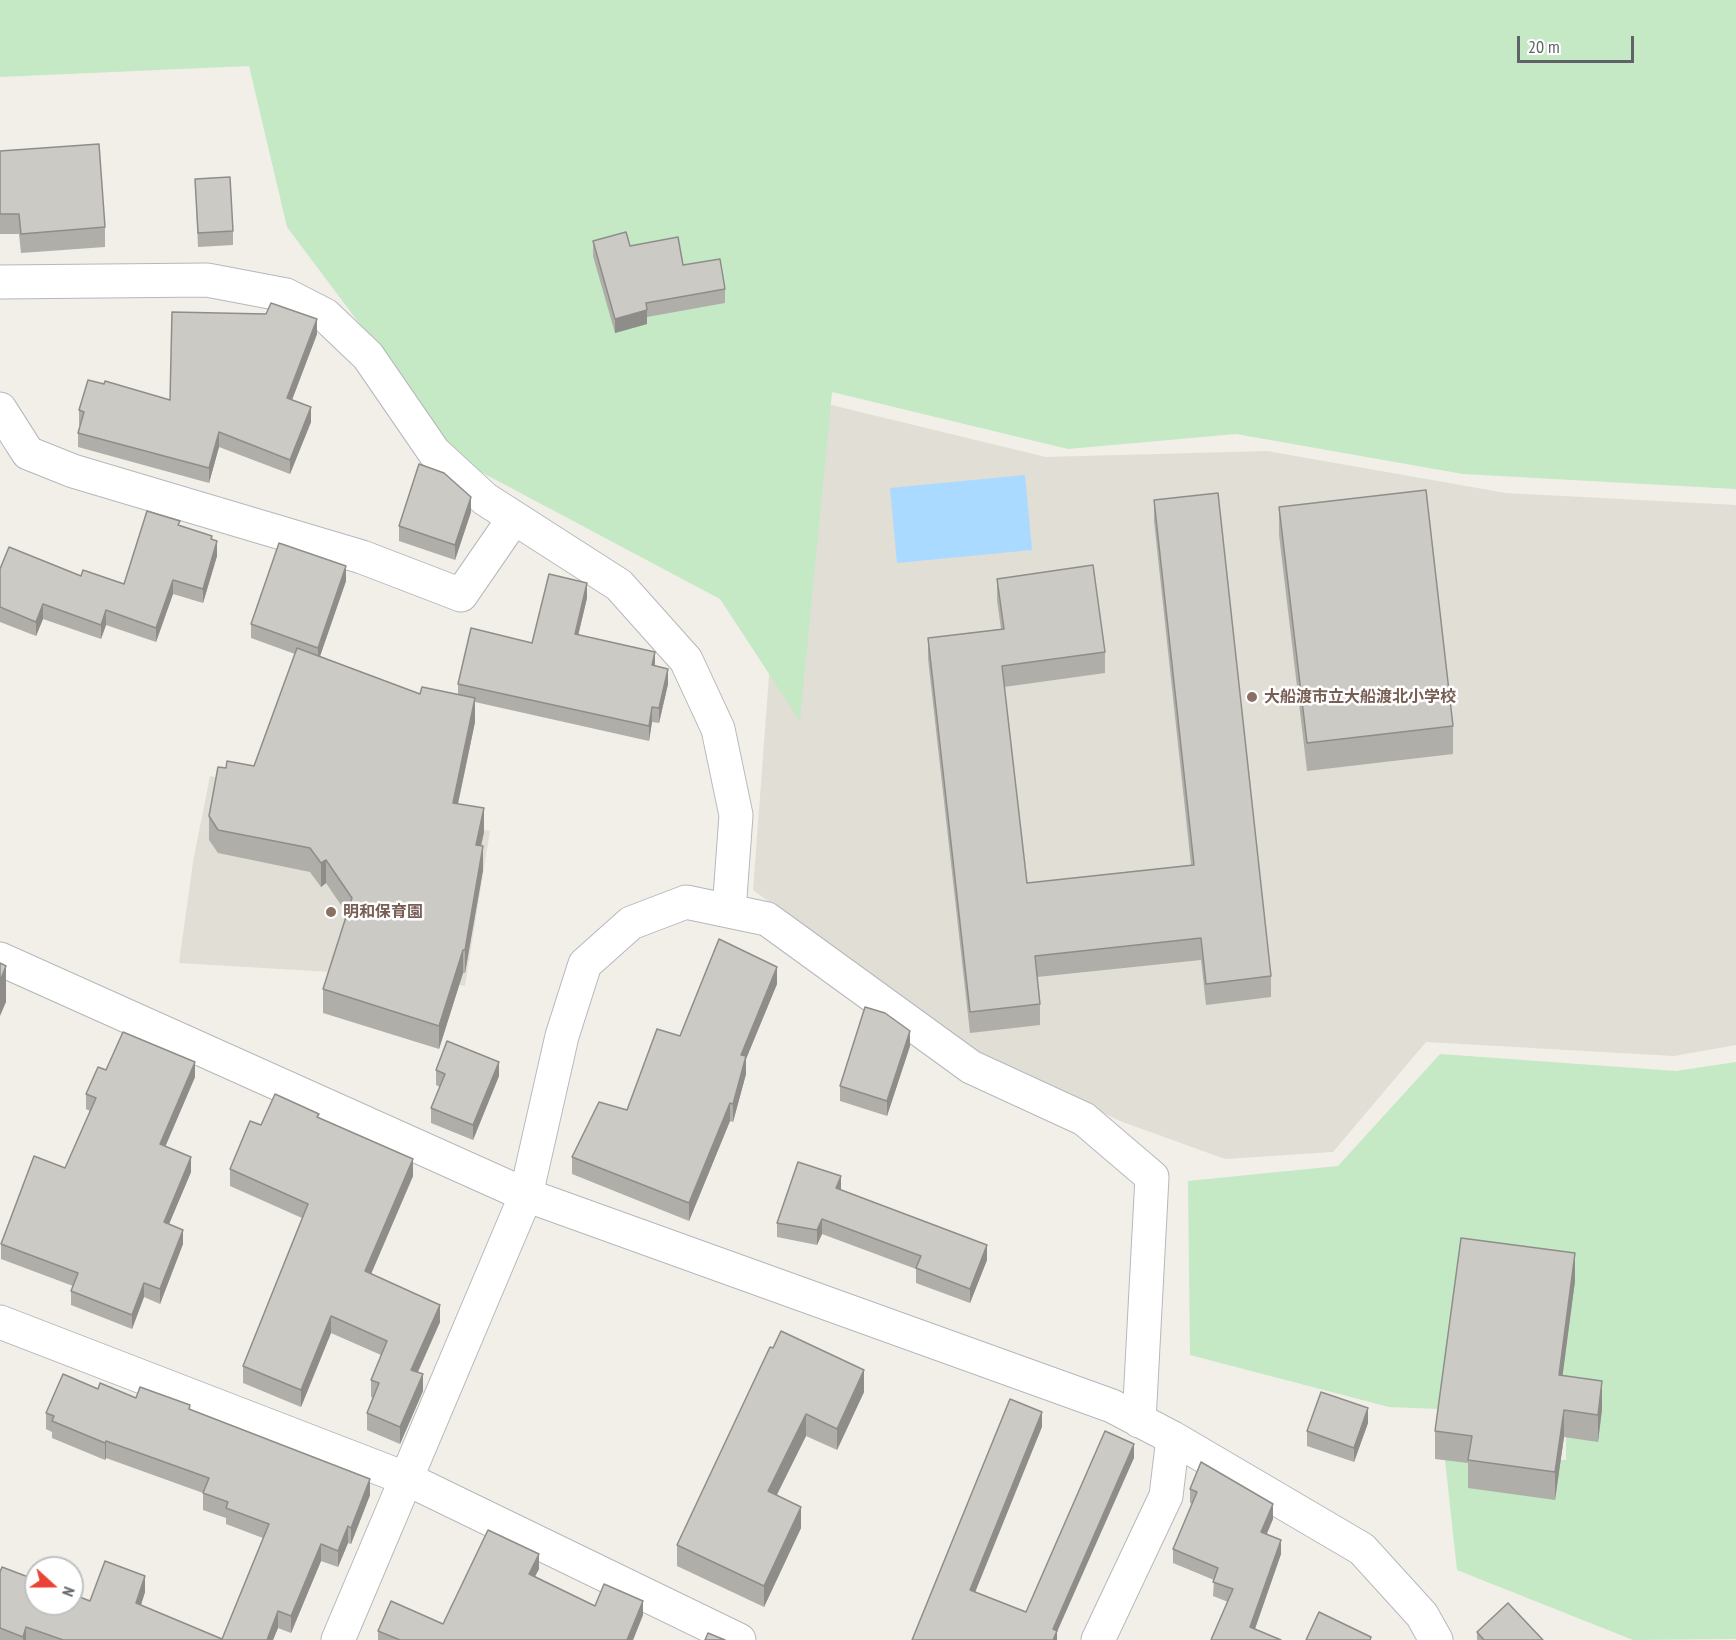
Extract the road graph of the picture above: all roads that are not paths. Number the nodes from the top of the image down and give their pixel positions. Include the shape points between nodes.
1 (0, 282) edge
2 (0, 409) edge
3 (514, 518) junction
4 (729, 911) junction
5 (0, 959) edge
6 (526, 1195) junction
7 (0, 1322) edge
8 (1139, 1420) junction
9 (1173, 1438) junction
10 (407, 1479) junction
11 (338, 1640) edge
12 (739, 1640) edge
13 (1098, 1640) edge
14 (1436, 1640) edge

1 - 3 street via 207,280 286,295 325,315 361,349 434,452 484,499
2 - 3 street via 28,453 73,471 362,557 461,595
3 - 4 street via 619,585 687,660 718,729 736,814
4 - 6 street via 686,902 632,923 585,964 562,1036
4 - 8 street via 767,919 971,1067 1084,1119 1152,1177
5 - 6 street
6 - 8 street via 1112,1406
6 - 10 street
7 - 10 street
8 - 9 street
9 - 13 street via 1166,1496
9 - 14 street via 1362,1549 1422,1615
10 - 11 street
10 - 12 street

